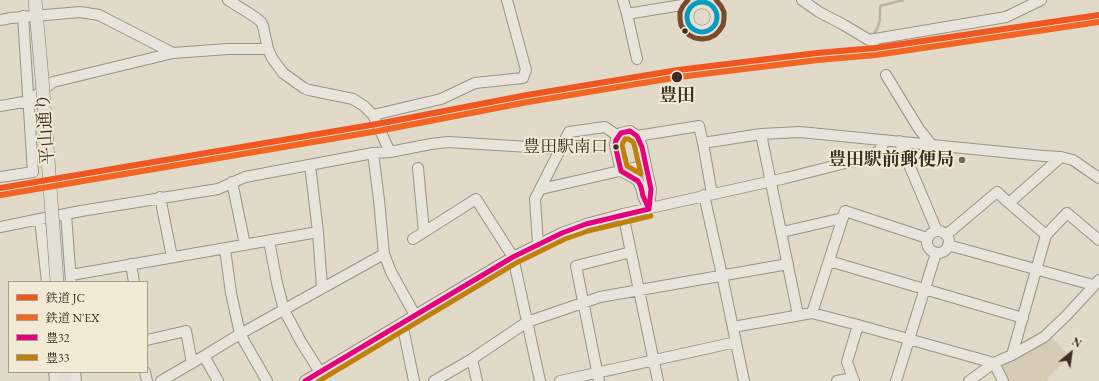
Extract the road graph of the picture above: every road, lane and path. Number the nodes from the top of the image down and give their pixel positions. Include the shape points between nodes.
1 (35, 0) edge
2 (228, 0) edge
3 (507, 0) edge
4 (624, 0) edge
5 (802, 0) edge
6 (1017, 0) edge
7 (1041, 0) edge
8 (704, 1) edge
9 (1021, 10) junction
10 (627, 14) junction
11 (29, 16) junction
12 (0, 20) edge
13 (869, 40) junction
14 (880, 43) dead end
15 (268, 49) junction
16 (173, 53) junction
17 (637, 59) dead end
18 (886, 75) dead end
19 (29, 101) junction
20 (0, 106) edge
21 (373, 115) junction
22 (761, 134) junction
23 (618, 136) junction
24 (637, 136) junction
25 (885, 141) junction
26 (899, 141) junction
27 (703, 143) junction
28 (931, 144) junction
29 (561, 149) junction
30 (373, 152) junction
31 (390, 152) junction
32 (1061, 156) junction
33 (310, 165) junction
34 (646, 165) junction
35 (418, 168) dead end
36 (622, 171) junction
37 (1098, 175) edge
38 (0, 177) edge
39 (771, 181) junction
40 (232, 182) junction
41 (541, 189) junction
42 (708, 195) junction
43 (160, 197) junction
44 (1009, 203) junction
45 (649, 208) junction
46 (66, 214) junction
47 (623, 214) junction
48 (843, 218) junction
49 (40, 220) junction
50 (0, 227) edge
51 (318, 232) junction
52 (424, 232) junction
53 (782, 232) junction
54 (1046, 235) junction
55 (944, 237) junction
56 (927, 238) junction
57 (414, 239) dead end
58 (1099, 240) edge
59 (269, 241) junction
60 (538, 244) junction
61 (244, 245) junction
62 (225, 249) junction
63 (631, 252) junction
64 (936, 253) junction
65 (384, 254) junction
66 (172, 257) junction
67 (513, 257) junction
68 (829, 260) junction
69 (131, 264) junction
70 (788, 264) junction
71 (1036, 269) junction
72 (722, 275) junction
73 (71, 278) edge
74 (47, 281) edge
75 (57, 281) edge
76 (134, 281) edge
77 (1096, 282) edge
78 (322, 288) junction
79 (925, 289) junction
80 (639, 291) junction
81 (583, 303) junction
82 (284, 310) junction
83 (812, 313) junction
84 (416, 315) junction
85 (798, 316) junction
86 (1023, 318) junction
87 (528, 322) junction
88 (402, 323) junction
89 (858, 325) junction
90 (733, 327) junction
91 (240, 334) junction
92 (148, 340) edge
93 (909, 340) junction
94 (736, 342) junction
95 (1012, 355) junction
96 (204, 356) junction
97 (472, 359) junction
98 (654, 360) junction
99 (192, 363) junction
100 (994, 363) junction
101 (320, 372) junction
102 (598, 377) edge
103 (854, 379) edge
104 (161, 381) edge
105 (218, 381) edge
106 (268, 381) edge
107 (305, 381) edge
108 (414, 381) edge
109 (434, 381) edge
110 (477, 381) edge
111 (540, 381) edge
112 (560, 381) edge
113 (658, 381) edge
114 (744, 381) edge
115 (837, 381) edge
116 (896, 381) edge
117 (969, 381) edge
118 (1003, 381) edge

1 - 11 main road, 平山通り
2 - 15 street via 260,22
3 - 21 street via 526,70 523,78 475,83 441,99
4 - 10 street
5 - 13 street
6 - 9 street
7 - 9 street
8 - 10 street
9 - 13 street via 1006,17
10 - 17 street
11 - 12 street
11 - 16 street via 80,12 99,15
11 - 19 street
11 - 75 main road, 平山通り, bridge via 42,78
13 - 14 street
15 - 16 street
15 - 21 street via 283,73 304,88 353,99
16 - 19 street via 53,82
18 - 28 street
19 - 20 street
19 - 38 street via 33,172
21 - 31 street
22 - 25 street via 800,132
22 - 27 street
22 - 39 street
23 - 24 street via 630,131
23 - 29 street via 605,128 569,132
23 - 36 street via 615,145
24 - 27 street via 699,126
24 - 34 street
25 - 26 street
25 - 39 street via 879,151 870,157
26 - 28 street
26 - 55 street
27 - 42 street
28 - 32 street
29 - 31 street via 448,142
29 - 41 street
30 - 31 street
30 - 33 street
30 - 65 street
32 - 37 street
32 - 44 street
33 - 40 street via 245,177
33 - 51 street
34 - 36 street
34 - 45 street via 651,189
35 - 52 street
36 - 41 street
36 - 45 street via 638,181
39 - 42 street
39 - 53 street
40 - 43 street via 218,189
40 - 61 street
41 - 60 street via 535,199
42 - 45 street
42 - 72 street
43 - 46 street
43 - 66 street
44 - 54 street
44 - 55 street via 997,192
45 - 47 street
46 - 49 street
46 - 73 street
47 - 60 street via 580,226
47 - 63 street
48 - 53 street
48 - 56 street via 845,211
48 - 68 street
49 - 50 street
49 - 74 street
51 - 59 street
51 - 78 street
52 - 57 street
52 - 67 street via 476,200
53 - 70 street
54 - 58 street via 1067,213
54 - 71 street
55 - 56 street via 931,233
55 - 64 street via 947,248
55 - 71 street
56 - 64 street via 928,248
59 - 61 street
59 - 82 street
60 - 67 street
61 - 62 street
62 - 66 street
62 - 91 street
63 - 80 street
63 - 81 street via 576,266
64 - 79 street
65 - 78 street
65 - 84 street via 391,272
66 - 69 street
67 - 84 street
67 - 87 street
68 - 79 street
68 - 83 street
69 - 73 street
69 - 76 street
70 - 72 street
70 - 85 street
71 - 77 street
71 - 86 street
72 - 80 street
72 - 90 street
77 - 95 street via 1044,337
78 - 82 street
79 - 86 street
79 - 93 street
80 - 81 street via 600,297
80 - 98 street
81 - 87 street
81 - 102 street
82 - 91 street
82 - 101 street
83 - 85 street
83 - 89 street
84 - 88 street
85 - 90 street
86 - 95 street
87 - 97 street
87 - 111 street
88 - 101 street
88 - 108 street
89 - 93 street
89 - 103 street via 848,362
90 - 94 street
91 - 96 street
91 - 106 street
92 - 99 street via 186,332
93 - 100 street
93 - 116 street
94 - 98 street
94 - 114 street
95 - 100 street
96 - 99 street
96 - 105 street
97 - 109 street
97 - 110 street
98 - 102 street
98 - 113 street
99 - 104 street
100 - 117 street
100 - 118 street
101 - 107 street
102 - 112 street
103 - 115 street

